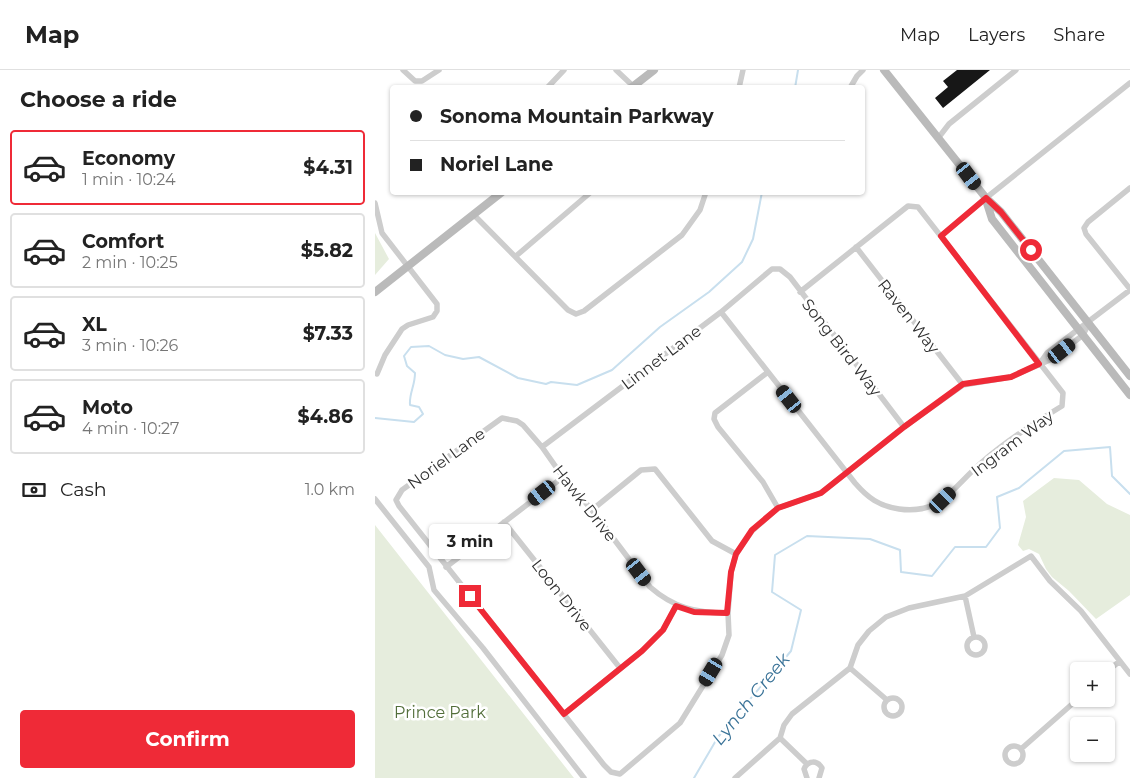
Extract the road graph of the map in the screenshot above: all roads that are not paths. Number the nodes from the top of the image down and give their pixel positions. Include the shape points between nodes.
1 (403, 70) edge
2 (439, 70) edge
3 (564, 70) edge
4 (616, 70) edge
5 (654, 70) edge
6 (743, 70) edge
7 (863, 70) edge
8 (883, 70) edge
9 (1016, 70) edge
10 (1130, 83) edge
11 (550, 85) edge
12 (630, 85) edge
13 (635, 85) edge
14 (740, 85) edge
15 (852, 85) edge
16 (939, 137) junction
17 (1130, 188) edge
18 (498, 195) edge
19 (587, 195) edge
20 (705, 195) edge
21 (986, 198) junction
22 (375, 203) edge
23 (474, 215) junction
24 (941, 236) junction
25 (856, 247) junction
26 (516, 256) junction
27 (408, 267) junction
28 (779, 269) joint
29 (1130, 290) edge
30 (375, 292) edge
31 (800, 292) junction
32 (721, 312) junction
33 (1089, 323) junction
34 (1080, 332) junction
35 (1039, 364) junction
36 (768, 372) junction
37 (377, 374) dead end
38 (1130, 376) edge
39 (963, 384) junction
40 (1130, 395) edge
41 (502, 418) joint
42 (904, 427) junction
43 (542, 447) junction
44 (847, 473) junction
45 (563, 477) junction
46 (375, 499) edge
47 (778, 508) junction
48 (592, 510) junction
49 (505, 522) junction
50 (736, 554) junction
51 (447, 567) junction
52 (965, 596) junction
53 (676, 606) junction
54 (727, 613) junction
55 (975, 637) dead end
56 (1120, 661) junction
57 (1115, 665) edge
58 (620, 668) junction
59 (850, 668) junction
60 (1130, 674) edge
61 (887, 700) dead end
62 (1070, 706) edge
63 (564, 714) junction
64 (780, 738) junction
65 (1021, 749) dead end
66 (807, 764) junction
67 (584, 778) edge
68 (735, 778) edge
69 (807, 778) edge
70 (819, 778) edge

1 - 2 street via 415,81 422,81
3 - 11 street
4 - 12 street
5 - 13 main road
6 - 14 street
7 - 15 street
8 - 16 main road
9 - 16 street via 949,124
10 - 21 street
16 - 21 main road
17 - 29 street via 1084,228
18 - 23 main road
19 - 26 street
20 - 26 street via 700,210 682,235 584,312 575,314 568,310
21 - 24 street
21 - 33 main road via 1001,212
21 - 34 main road via 992,219
22 - 27 street via 382,233
23 - 26 street
23 - 27 main road
24 - 25 street via 918,207 908,206
24 - 35 street, Ingram Way
25 - 31 street
25 - 39 street, Raven Way
27 - 30 main road
27 - 37 street via 437,304 437,311 433,316 403,329 385,355
28 - 31 street, Song Bird Way via 790,277
28 - 32 street, Linnet Lane via 772,269
29 - 33 street
31 - 42 street, Song Bird Way
32 - 36 street, Ingram Way
32 - 43 street, Linnet Lane
33 - 34 street
33 - 38 main road
34 - 35 street via 1047,353
34 - 40 main road
35 - 39 street via 1011,377
35 - 44 street, Ingram Way via 1063,393 1061,406 981,462 931,508 915,511 882,507 867,497
36 - 44 street, Ingram Way
36 - 47 street via 715,413 714,420 763,482
39 - 42 street
41 - 43 street, Hawk Drive via 517,421
41 - 51 street, Noriel Lane via 397,496 399,506
42 - 44 street
43 - 45 street, Hawk Drive
44 - 47 street via 821,493
45 - 48 street, Hawk Drive
45 - 49 street
46 - 67 street via 429,567 434,590
47 - 50 street via 752,530
48 - 50 street via 641,470 655,469 712,541
48 - 53 street, Hawk Drive via 650,587
49 - 51 street
49 - 58 street, Loon Drive
50 - 54 street
51 - 63 street, Noriel Lane
52 - 55 street
52 - 56 street via 1031,556 1050,581 1081,611
52 - 59 street via 909,608 886,617 858,644
53 - 54 street, Hawk Drive via 694,612
53 - 58 street via 663,630
54 - 63 street, Noriel Lane via 729,635 722,655 680,723 620,774 604,766
56 - 57 street
56 - 60 street
58 - 63 street
59 - 61 street
59 - 64 street via 792,714
62 - 65 street
64 - 66 street
64 - 68 street
66 - 69 street via 803,772
66 - 70 street via 815,762 820,765

